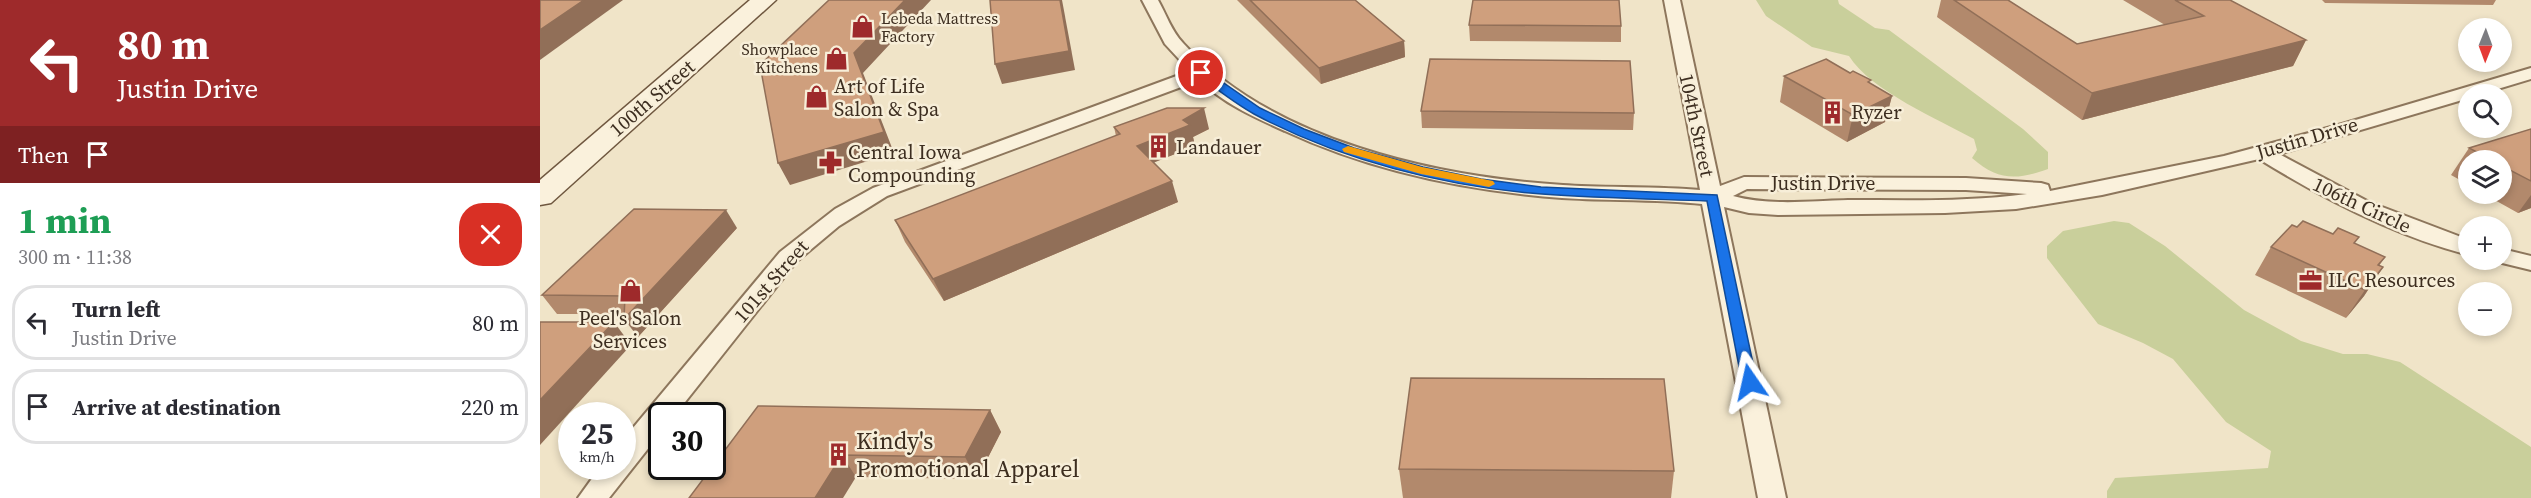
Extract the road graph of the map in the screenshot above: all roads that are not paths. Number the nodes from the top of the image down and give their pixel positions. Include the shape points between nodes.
1 (739, 0) edge
2 (764, 0) edge
3 (1150, 0) edge
4 (1672, 0) edge
5 (1201, 73) junction
6 (2531, 73) edge
7 (2260, 151) junction
8 (540, 165) edge
9 (540, 196) edge
10 (1712, 198) junction
11 (2458, 244) edge
12 (2512, 258) edge
13 (2531, 263) edge
14 (636, 444) edge
15 (607, 480) edge
16 (592, 498) edge
17 (1772, 498) edge

1 - 8 main road, 100th Street
2 - 9 main road, 100th Street
3 - 5 street, Justin Drive via 1170,41
4 - 10 street, 104th Street
5 - 10 street, Justin Drive via 1256,110 1300,131 1421,170 1541,190
5 - 14 street, 101st Street via 880,192 846,210 814,232 788,257
6 - 7 street, Justin Drive
7 - 10 street, Justin Drive via 2175,175 1992,205 1752,207
7 - 11 street, 106th Circle via 2348,202
10 - 17 street, 104th Street
12 - 13 street
15 - 16 street

